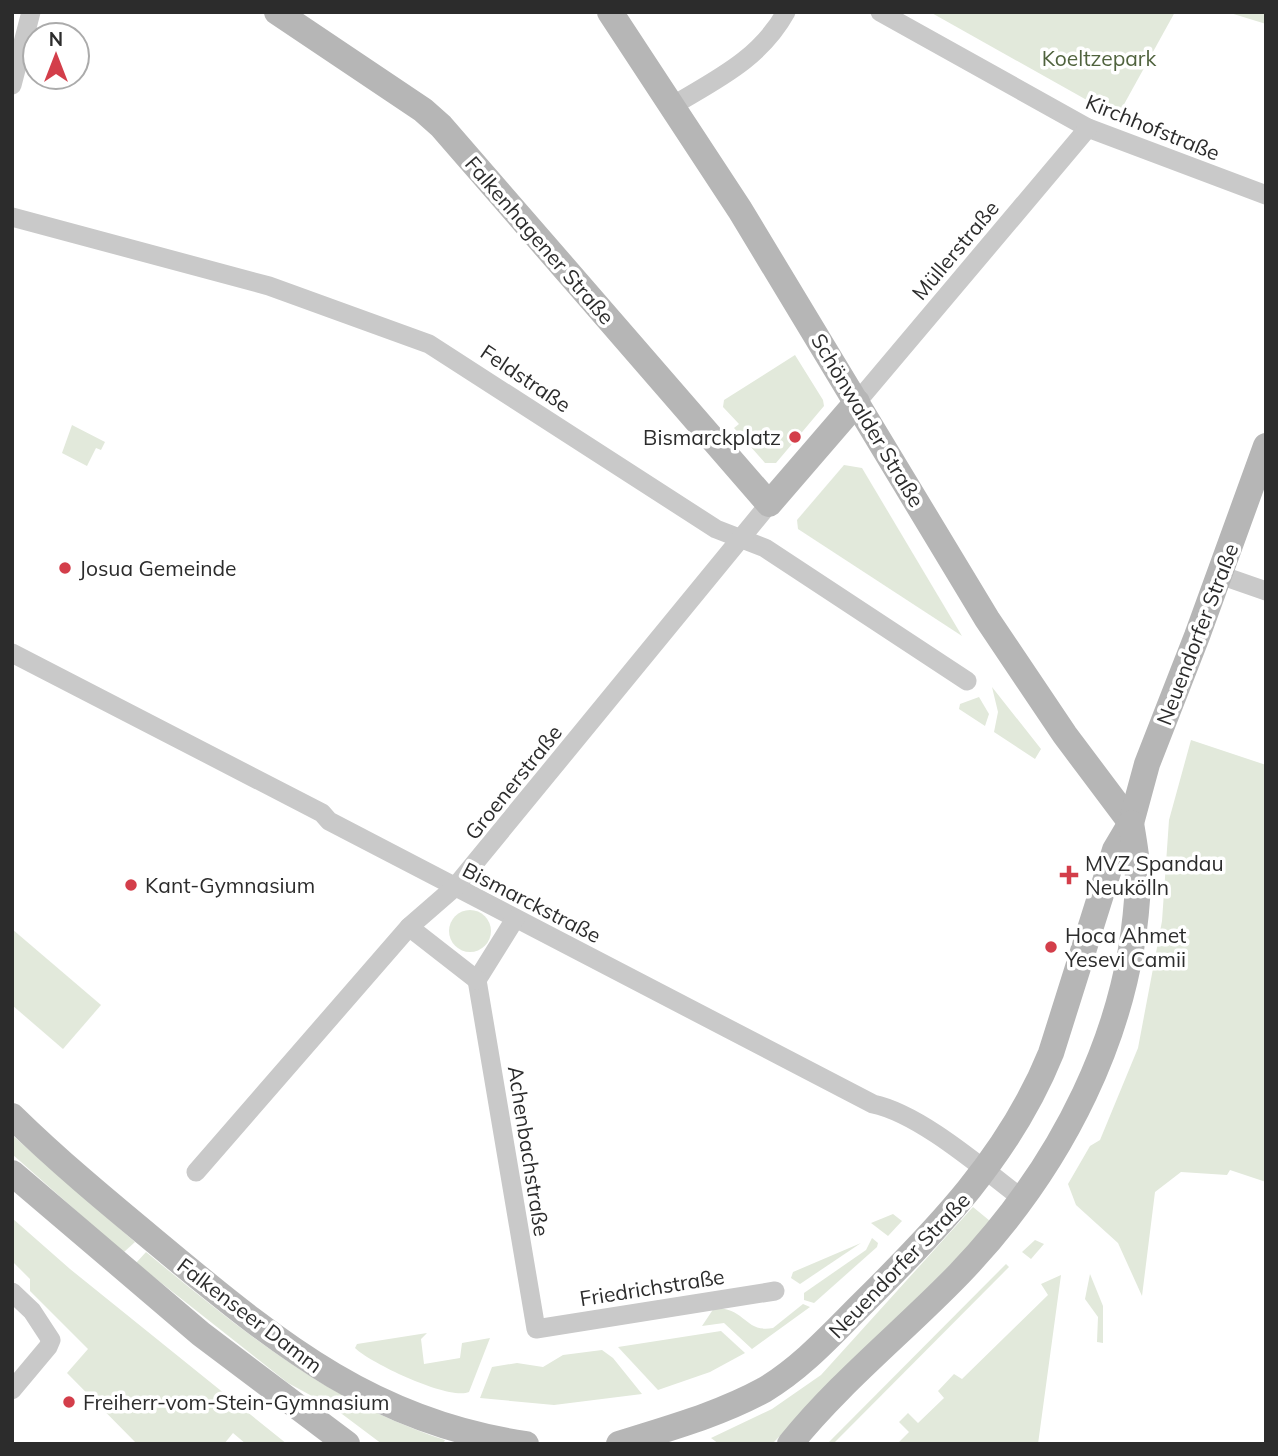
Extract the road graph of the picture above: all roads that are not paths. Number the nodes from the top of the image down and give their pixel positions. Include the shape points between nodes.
1 (31, 12) edge
2 (277, 12) edge
3 (610, 12) edge
4 (786, 12) edge
5 (880, 12) edge
6 (12, 85) edge
7 (672, 106) junction
8 (1088, 128) junction
9 (1266, 195) edge
10 (12, 217) edge
11 (857, 402) junction
12 (1266, 446) edge
13 (769, 505) junction
14 (743, 539) junction
15 (1220, 575) junction
16 (1266, 591) edge
17 (12, 653) edge
18 (967, 681) dead end
19 (1132, 823) junction
20 (455, 887) junction
21 (1097, 909) junction
22 (1135, 918) junction
23 (515, 919) junction
24 (409, 927) junction
25 (477, 980) junction
26 (12, 1116) edge
27 (986, 1171) junction
28 (196, 1172) dead end
29 (12, 1173) edge
30 (1024, 1200) junction
31 (775, 1291) dead end
32 (12, 1292) edge
33 (536, 1329) joint
34 (12, 1390) edge
35 (347, 1444) edge
36 (526, 1444) edge
37 (619, 1444) edge
38 (790, 1444) edge

1 - 6 street
2 - 13 main road, Falkenhagener Straße via 441,126
3 - 7 main road, Schönwalder Straße
4 - 7 street via 750,58
5 - 8 street, Kirchhofstraße
7 - 11 main road, Schönwalder Straße
8 - 9 street, Kirchhofstraße
8 - 11 street, Müllerstraße
10 - 14 street, Feldstraße via 270,286 429,344 716,529
11 - 13 main road
11 - 19 main road, Schönwalder Straße via 987,619 1065,735
12 - 15 main road, Neuendorfer Straße
13 - 14 street, Groenerstraße
14 - 18 street, Feldstraße via 765,548
14 - 20 street, Groenerstraße
15 - 16 street
15 - 19 main road, Neuendorfer Straße via 1147,764
17 - 20 street, Bismarckstraße
19 - 21 main road, Neuendorfer Straße via 1115,850
19 - 22 main road, Neuendorfer Straße via 1138,878
20 - 23 street, Bismarckstraße
20 - 24 street, Groenerstraße
21 - 22 main road
21 - 27 main road, Neuendorfer Straße via 1040,1080
22 - 30 main road, Neuendorfer Straße via 1120,991 1093,1075 1067,1132
23 - 25 street
23 - 27 street, Bismarckstraße via 873,1104 896,1111
24 - 25 street
24 - 28 street, Groenerstraße
25 - 33 street, Achenbachstraße
26 - 36 main road, Falkenseer Damm via 217,1293 340,1382 444,1426
27 - 30 street, Bismarckstraße
27 - 37 main road, Neuendorfer Straße via 928,1240 799,1366 718,1412
29 - 35 main road, Falkenseer Damm via 201,1334
30 - 38 main road, Neuendorfer Straße via 957,1276
31 - 33 street, Friedrichstraße
32 - 34 street via 51,1340

